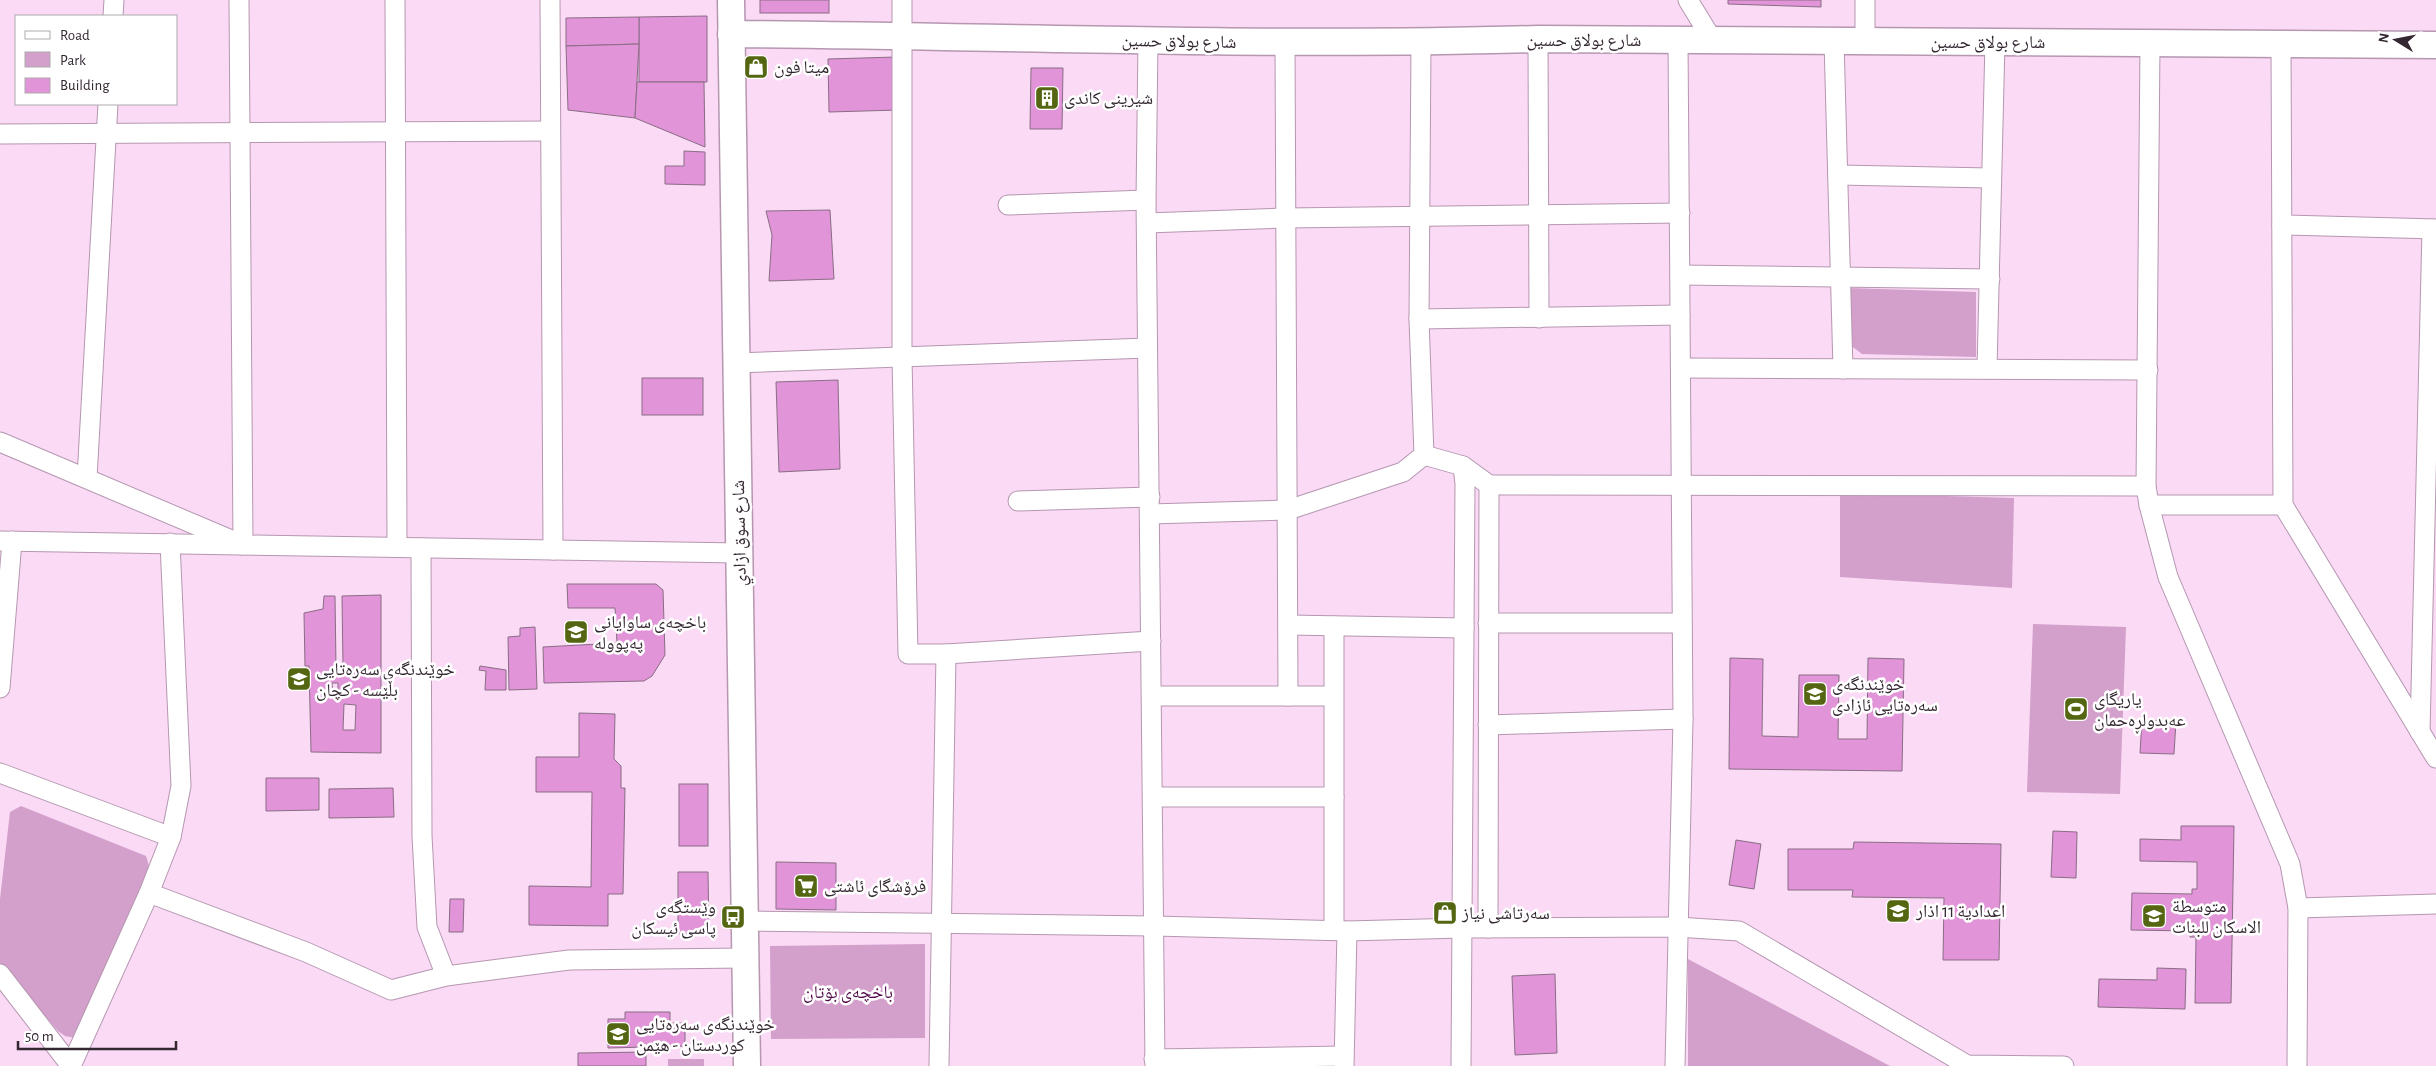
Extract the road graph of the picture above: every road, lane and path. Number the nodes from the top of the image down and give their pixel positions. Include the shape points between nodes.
1 (114, 0) edge
2 (239, 0) edge
3 (395, 0) edge
4 (550, 0) edge
5 (730, 0) edge
6 (902, 0) edge
7 (1688, 0) edge
8 (1866, 0) edge
9 (113, 15) edge
10 (731, 34) junction
11 (902, 36) junction
12 (1538, 39) junction
13 (1678, 40) junction
14 (1713, 40) junction
15 (1148, 41) junction
16 (1834, 41) junction
17 (1865, 42) junction
18 (1995, 42) junction
19 (1285, 43) junction
20 (1420, 43) junction
21 (2150, 44) junction
22 (2281, 44) junction
23 (2436, 45) edge
24 (108, 105) edge
25 (549, 131) junction
26 (397, 132) junction
27 (106, 133) junction
28 (240, 133) junction
29 (0, 134) edge
30 (1838, 175) junction
31 (1990, 178) junction
32 (1146, 200) junction
33 (1008, 205) dead end
34 (1680, 213) junction
35 (1540, 216) junction
36 (1420, 217) junction
37 (1286, 218) junction
38 (1147, 224) junction
39 (2282, 225) junction
40 (2434, 229) edge
41 (1680, 275) junction
42 (1841, 276) junction
43 (1990, 279) junction
44 (1680, 315) junction
45 (1539, 318) junction
46 (1419, 319) junction
47 (1147, 348) junction
48 (902, 356) junction
49 (736, 363) junction
50 (1681, 368) junction
51 (1844, 369) junction
52 (1987, 369) junction
53 (2148, 370) junction
54 (0, 442) edge
55 (1424, 455) junction
56 (1463, 466) junction
57 (87, 478) junction
58 (1682, 484) junction
59 (1488, 485) junction
60 (2146, 486) junction
61 (1018, 501) dead end
62 (2149, 505) junction
63 (2283, 505) junction
64 (1150, 506) junction
65 (1288, 510) junction
66 (6, 541) edge
67 (170, 543) junction
68 (242, 545) junction
69 (397, 547) junction
70 (421, 548) junction
71 (553, 550) junction
72 (739, 553) junction
73 (1488, 623) junction
74 (1682, 623) junction
75 (1288, 625) junction
76 (1334, 626) junction
77 (1464, 628) junction
78 (1151, 641) junction
79 (946, 654) junction
80 (0, 688) edge
81 (1152, 696) junction
82 (1288, 696) junction
83 (1333, 696) junction
84 (2428, 700) edge
85 (1683, 720) junction
86 (1488, 725) junction
87 (2420, 732) junction
88 (2436, 758) edge
89 (0, 772) edge
90 (1153, 797) junction
91 (1334, 797) junction
92 (171, 837) junction
93 (149, 893) junction
94 (2436, 904) edge
95 (2298, 908) junction
96 (745, 921) junction
97 (942, 924) junction
98 (1154, 926) junction
99 (1677, 927) junction
100 (1462, 928) junction
101 (1488, 928) junction
102 (1341, 930) junction
103 (745, 958) junction
104 (446, 976) junction
105 (2, 980) edge
106 (1344, 1061) edge
107 (1155, 1063) edge
108 (71, 1066) edge
109 (747, 1066) edge
110 (939, 1066) edge
111 (1461, 1066) edge
112 (1675, 1066) edge
113 (1967, 1066) edge
114 (2064, 1066) edge
115 (2297, 1066) edge

1 - 9 street
2 - 28 street
3 - 26 street
4 - 25 street
5 - 10 street, شارع سوق ازادي
6 - 11 street
7 - 14 street
8 - 17 street
10 - 11 street, شارع بولاق حسين
10 - 49 street, شارع سوق ازادي
11 - 15 street, شارع بولاق حسين
11 - 48 street
12 - 13 street, شارع بولاق حسين
12 - 20 street, شارع بولاق حسين
12 - 35 street
13 - 14 street, شارع بولاق حسين
13 - 34 street
14 - 16 street, شارع بولاق حسين
15 - 19 street, شارع بولاق حسين
15 - 32 street
16 - 17 street, شارع بولاق حسين
16 - 30 street
17 - 18 street, شارع بولاق حسين
18 - 21 street, شارع بولاق حسين
18 - 31 street
19 - 20 street, شارع بولاق حسين
19 - 37 street
20 - 36 street
21 - 22 street, شارع بولاق حسين
21 - 53 street
22 - 23 street, شارع بولاق حسين
22 - 39 street
24 - 27 street
25 - 26 street
25 - 71 street
26 - 28 street
26 - 69 street
27 - 28 street
27 - 29 street
27 - 57 street
28 - 68 street
30 - 31 street
30 - 42 street
31 - 43 street
32 - 33 street
32 - 38 street
34 - 35 street
34 - 41 street
35 - 36 street
35 - 45 street
36 - 37 street
36 - 46 street
37 - 38 street
37 - 65 street
38 - 47 street
39 - 40 street
39 - 63 street
40 - 84 street
41 - 42 street
41 - 44 street
42 - 43 street
42 - 51 street
43 - 52 street
44 - 45 street
44 - 50 street
45 - 46 street
46 - 55 street
47 - 48 street
47 - 64 street
48 - 49 street
48 - 79 street via 908,654
49 - 72 street, شارع سوق ازادي
50 - 51 street
50 - 58 street
51 - 52 street
52 - 53 street
53 - 60 street
54 - 57 street
55 - 56 street
55 - 65 street via 1403,472
56 - 59 street
56 - 77 street
57 - 68 street
58 - 59 street
58 - 60 street
58 - 74 street
59 - 73 street
60 - 62 street
61 - 64 street
62 - 63 street
62 - 95 street via 2168,577 2290,864
63 - 87 street
64 - 65 street
64 - 78 street
65 - 75 street
66 - 67 street
66 - 80 street
67 - 68 street
67 - 92 street via 181,786
68 - 69 street
69 - 70 street
70 - 71 street
70 - 104 street via 422,836 427,927
71 - 72 street
72 - 96 street, شارع سوق ازادي
73 - 74 street
73 - 86 street
74 - 85 street
75 - 76 street
75 - 82 street
76 - 77 street
76 - 83 street
77 - 100 street
78 - 79 street
78 - 81 street
79 - 97 street
81 - 82 street
81 - 90 street
82 - 83 street
83 - 91 street
84 - 87 street
85 - 86 street
85 - 99 street
86 - 101 street
87 - 88 street
89 - 92 street
90 - 91 street
90 - 98 street
91 - 102 street
92 - 93 street
93 - 104 street via 306,952 391,990
93 - 108 street
94 - 95 street
95 - 115 street
96 - 97 street
96 - 103 street, شارع سوق ازادي
97 - 98 street
97 - 110 street
98 - 102 street
98 - 107 street
99 - 101 street
99 - 112 street
99 - 113 street via 1739,931
100 - 101 street
100 - 102 street
100 - 111 street
102 - 106 street
103 - 104 street via 569,960
103 - 109 street, شارع سوق ازادي
105 - 108 street
106 - 107 street
113 - 114 street

